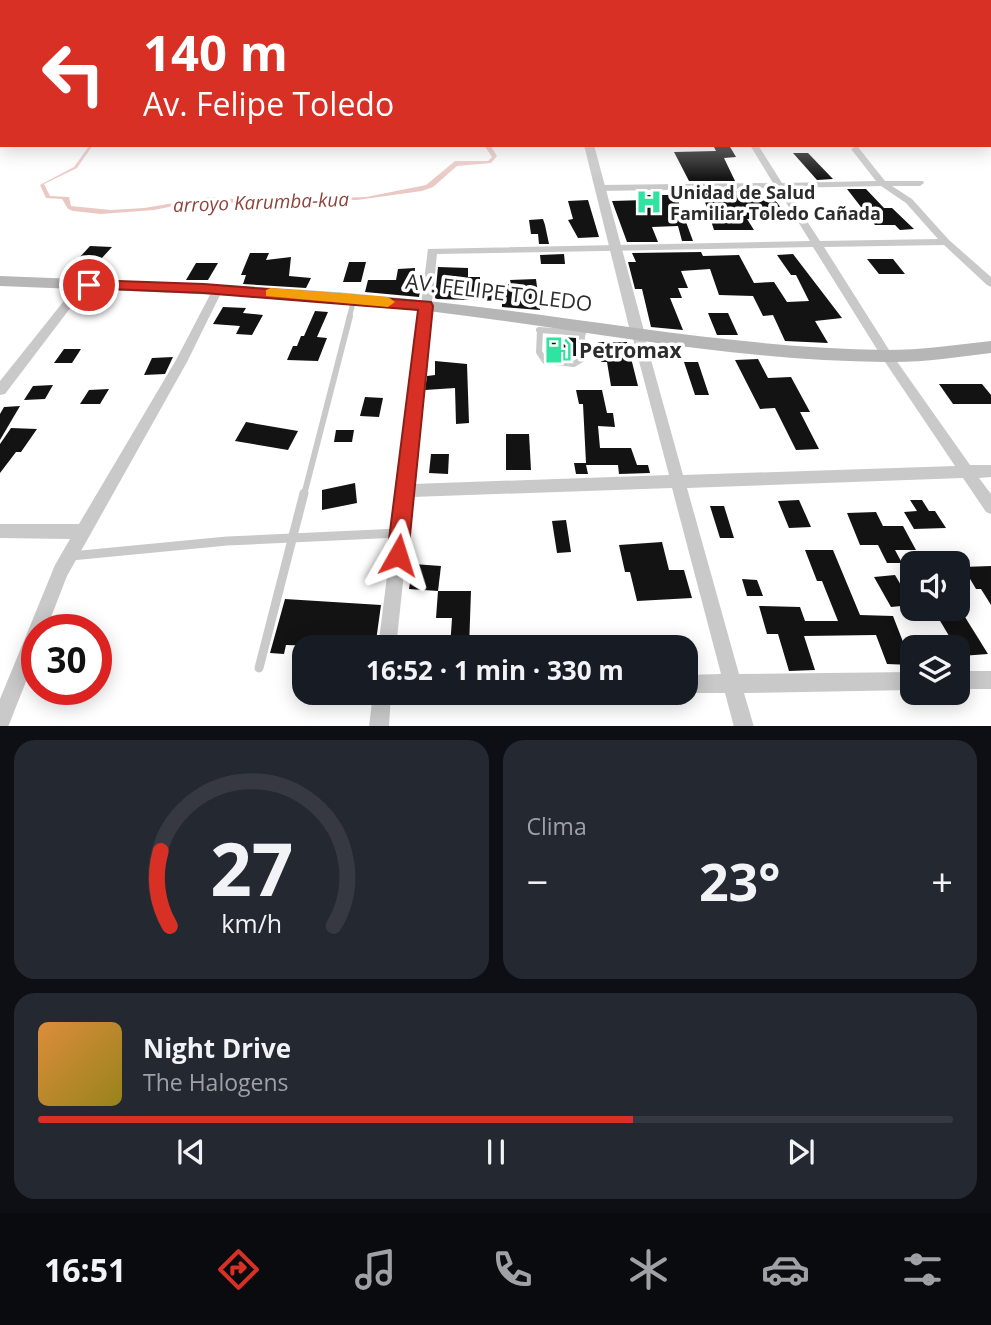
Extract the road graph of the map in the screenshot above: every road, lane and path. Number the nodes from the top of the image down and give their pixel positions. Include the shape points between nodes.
1 (590, 147) edge
2 (755, 147) edge
3 (855, 149) dead end
4 (882, 183) junction
5 (920, 183) dead end
6 (779, 184) junction
7 (600, 188) junction
8 (946, 242) junction
9 (817, 245) junction
10 (614, 249) junction
11 (0, 281) edge
12 (991, 283) edge
13 (83, 284) junction
14 (218, 289) junction
15 (354, 299) junction
16 (426, 306) junction
17 (539, 325) junction
18 (585, 330) junction
19 (637, 331) junction
20 (991, 348) edge
21 (887, 356) junction
22 (0, 390) edge
23 (966, 471) junction
24 (991, 471) edge
25 (680, 483) junction
26 (405, 491) junction
27 (991, 507) edge
28 (0, 531) edge
29 (83, 532) junction
30 (400, 533) junction
31 (291, 538) junction
32 (69, 556) junction
33 (44, 614) edge
34 (388, 635) edge
35 (259, 668) dead end
36 (21, 670) edge
37 (970, 680) edge
38 (991, 680) edge
39 (900, 681) edge
40 (698, 684) edge
41 (732, 684) junction
42 (381, 705) edge
43 (0, 722) edge
44 (379, 726) edge
45 (744, 726) edge

1 - 7 street
2 - 6 street
3 - 4 street
4 - 5 street
4 - 6 street
4 - 8 street via 909,201
6 - 7 street
6 - 9 street
7 - 10 street
8 - 9 street
8 - 12 street
9 - 10 street
9 - 21 street
10 - 16 street via 432,251
10 - 19 street
11 - 13 main road, AV. FELIPE TOLEDO
13 - 14 main road, AV. FELIPE TOLEDO
13 - 22 street
14 - 15 main road, AV. FELIPE TOLEDO
14 - 29 street
15 - 16 main road, AV. FELIPE TOLEDO
15 - 31 lane
16 - 17 main road, AV. FELIPE TOLEDO
16 - 26 street
17 - 18 main road, AV. FELIPE TOLEDO
17 - 18 lane via 539,352 545,360 574,363 582,359
18 - 19 main road, AV. FELIPE TOLEDO
19 - 21 main road, AV. FELIPE TOLEDO
19 - 25 street
20 - 21 main road, AV. FELIPE TOLEDO
21 - 23 street
23 - 24 street
23 - 25 street
23 - 27 street
25 - 26 street
25 - 41 street
26 - 30 street
28 - 29 street
29 - 32 street
30 - 31 lane
30 - 34 street
31 - 32 lane
31 - 35 lane
32 - 33 street
36 - 43 street
37 - 38 street
39 - 41 street
40 - 41 street
41 - 45 street
42 - 44 street

